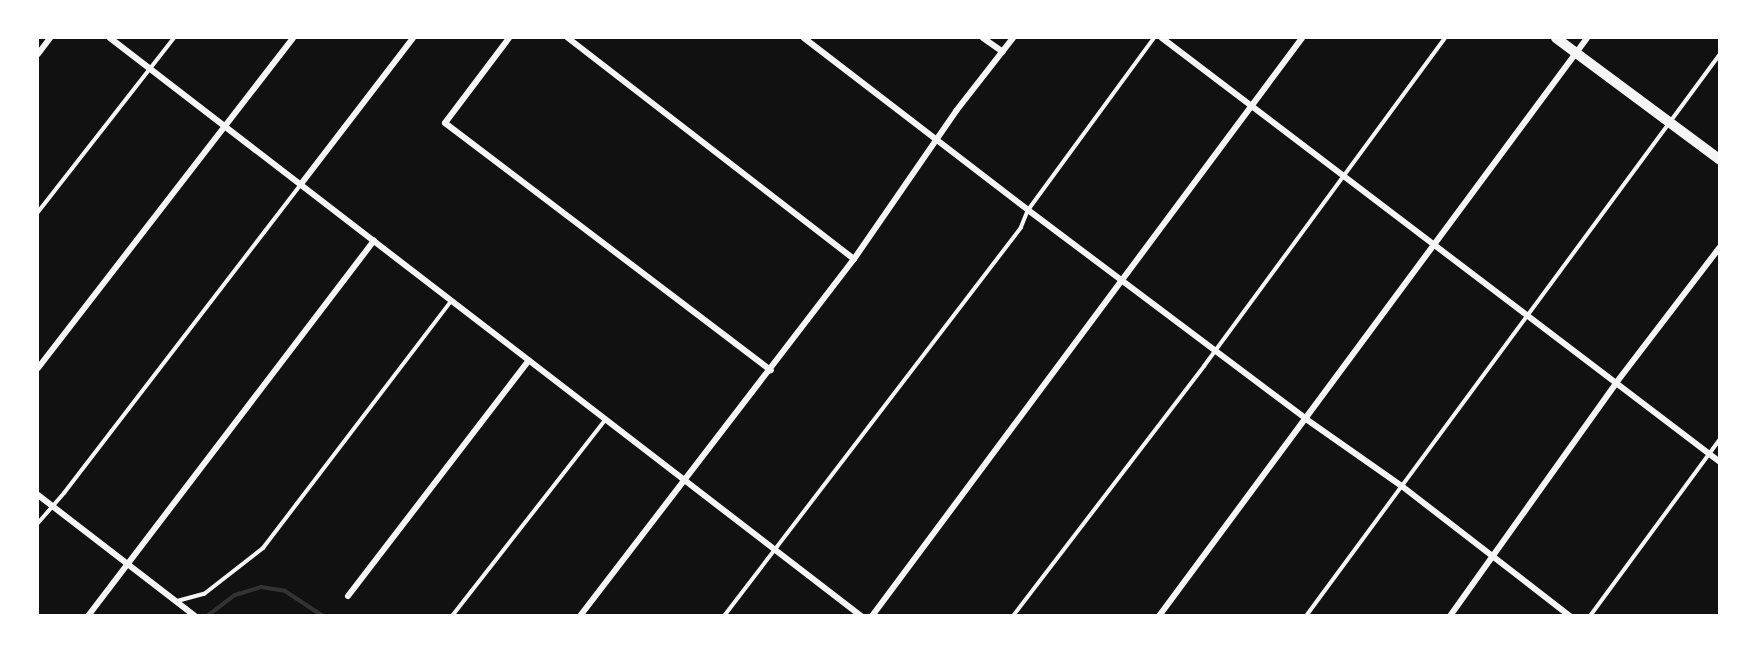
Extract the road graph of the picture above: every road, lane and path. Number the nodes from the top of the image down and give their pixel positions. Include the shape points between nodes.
1 (50, 38) edge
2 (110, 38) edge
3 (174, 38) edge
4 (293, 38) edge
5 (413, 38) edge
6 (509, 38) edge
7 (568, 38) edge
8 (804, 38) edge
9 (983, 38) edge
10 (1013, 38) edge
11 (1154, 38) edge
12 (1162, 38) edge
13 (1302, 38) edge
14 (1445, 38) edge
15 (1556, 38) edge
16 (1587, 38) edge
17 (1003, 52) junction
18 (1576, 52) junction
19 (38, 54) edge
20 (1719, 54) edge
21 (150, 69) junction
22 (1252, 105) junction
23 (1669, 122) junction
24 (224, 126) junction
25 (938, 139) junction
26 (1719, 160) edge
27 (1343, 174) junction
28 (301, 184) junction
29 (1028, 210) junction
30 (38, 213) edge
31 (374, 241) junction
32 (1433, 245) junction
33 (1719, 247) edge
34 (854, 259) junction
35 (1121, 279) junction
36 (451, 301) junction
37 (1525, 314) junction
38 (1214, 350) junction
39 (530, 360) junction
40 (38, 368) edge
41 (771, 370) junction
42 (1616, 383) junction
43 (606, 419) junction
44 (1306, 419) junction
45 (1719, 439) edge
46 (1708, 453) junction
47 (1719, 462) edge
48 (686, 481) junction
49 (1403, 487) junction
50 (38, 495) edge
51 (51, 505) junction
52 (38, 523) edge
53 (774, 549) junction
54 (1495, 556) junction
55 (127, 563) junction
56 (348, 596) dead end
57 (176, 601) junction
58 (88, 615) edge
59 (195, 615) edge
60 (452, 615) edge
61 (580, 615) edge
62 (724, 615) edge
63 (861, 615) edge
64 (872, 615) edge
65 (1013, 615) edge
66 (1159, 615) edge
67 (1306, 615) edge
68 (1450, 615) edge
69 (1570, 615) edge
70 (1590, 615) edge

1 - 19 street
2 - 21 street
3 - 21 lane
4 - 24 street
5 - 28 street
6 - 41 street via 445,123
7 - 34 street
8 - 25 street
9 - 17 street
10 - 17 street
11 - 29 lane
12 - 22 street
13 - 22 street
14 - 27 lane
15 - 18 main road
16 - 18 street
17 - 25 street
18 - 23 main road
18 - 32 street
20 - 23 lane
21 - 24 street
21 - 30 lane
22 - 27 street
22 - 35 street
23 - 26 main road
23 - 37 lane
24 - 28 street
24 - 40 street
25 - 29 street
25 - 34 street
27 - 32 street
27 - 38 lane
28 - 31 street
28 - 51 lane
29 - 35 street
29 - 53 lane via 1021,227
31 - 36 street
31 - 55 street
32 - 37 street
32 - 44 street
33 - 42 street
34 - 41 street
35 - 38 street
35 - 64 street
36 - 39 street
36 - 57 lane via 263,548 204,594
37 - 42 street
37 - 49 lane via 1413,466
38 - 44 street
38 - 65 lane
39 - 43 street
39 - 56 street
41 - 48 street
42 - 46 street
42 - 54 street
43 - 48 street
43 - 60 lane
44 - 49 street
44 - 66 street
45 - 46 lane
46 - 47 street
46 - 70 lane
48 - 53 street
48 - 61 street
49 - 54 street
49 - 67 lane
50 - 51 street
51 - 52 lane
51 - 55 street
53 - 62 lane
53 - 63 street
54 - 68 street
54 - 69 street
55 - 57 street
55 - 58 street
57 - 59 street

